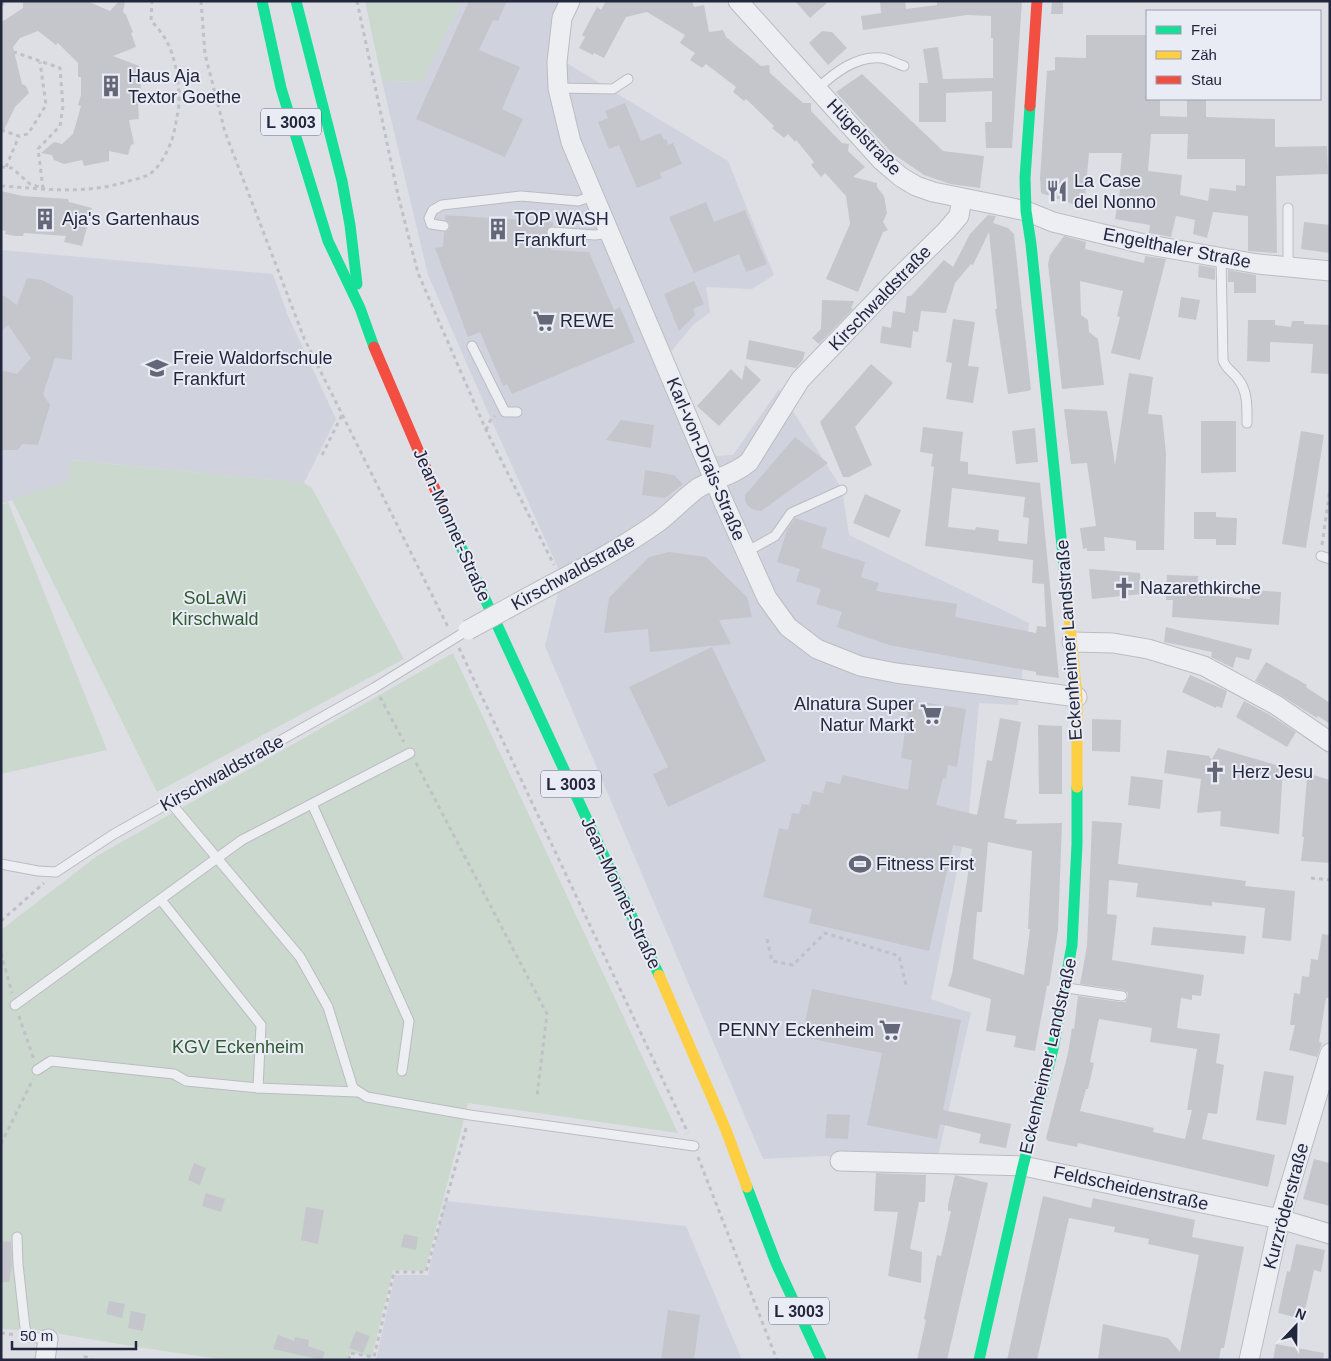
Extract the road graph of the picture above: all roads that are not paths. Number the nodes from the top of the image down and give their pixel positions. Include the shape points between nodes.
1 (262, 1) edge
2 (296, 1) edge
3 (570, 1) edge
4 (738, 1) edge
5 (1037, 1) edge
6 (904, 66) dead end
7 (628, 79) dead end
8 (558, 88) junction
9 (817, 89) junction
10 (594, 196) junction
11 (962, 198) junction
12 (1288, 208) dead end
13 (1026, 212) junction
14 (444, 226) dead end
15 (552, 232) dead end
16 (609, 233) junction
17 (1221, 257) junction
18 (1288, 267) junction
19 (1330, 271) edge
20 (360, 308) junction
21 (472, 346) dead end
22 (517, 412) dead end
23 (1247, 423) dead end
24 (715, 480) junction
25 (842, 490) dead end
26 (746, 552) junction
27 (461, 634) joint
28 (1072, 642) junction
29 (1077, 697) junction
30 (1330, 742) edge
31 (410, 753) road end
32 (170, 802) junction
33 (312, 804) junction
34 (217, 859) junction
35 (1, 864) edge
36 (161, 900) junction
37 (1064, 987) junction
38 (1122, 996) dead end
39 (15, 1005) road end
40 (1330, 1053) edge
41 (37, 1070) road end
42 (402, 1070) dead end
43 (258, 1088) junction
44 (356, 1092) junction
45 (694, 1146) road end
46 (840, 1161) dead end
47 (1023, 1166) junction
48 (1280, 1219) junction
49 (1330, 1234) edge
50 (17, 1237) dead end
51 (776, 1263) junction
52 (790, 1319) dead end
53 (48, 1339) joint
54 (45, 1360) edge
55 (821, 1360) edge
56 (978, 1360) edge
57 (1249, 1360) edge

1 - 20 main road, Jean-Monnet-Straße / L 3003 via 281,88 328,241
2 - 20 main road, Jean-Monnet-Straße / L 3003 via 339,169
3 - 8 street, Karl-von-Drais-Straße via 562,18
4 - 9 street, Hügelstraße
5 - 13 main road, Eckenheimer Landstraße via 1024,178
6 - 9 lane via 882,58 858,60
7 - 8 lane via 612,89
8 - 10 street, Karl-von-Drais-Straße via 571,142
9 - 11 street, Hügelstraße via 896,173 916,186
10 - 14 lane via 578,201 521,196 442,205 433,210 429,218 431,224
10 - 16 street, Karl-von-Drais-Straße
11 - 13 street, Hügelstraße
11 - 24 street, Kirschwaldstraße via 959,216 946,231 800,380 749,462
12 - 18 lane
13 - 17 street, Engelthaler Straße via 1053,222 1144,244
13 - 28 main road, Eckenheimer Landstraße
15 - 16 lane
16 - 24 street, Karl-von-Drais-Straße
17 - 18 street, Engelthaler Straße
17 - 23 lane via 1222,360 1244,387
18 - 19 street, Engelthaler Straße
20 - 51 main road, Jean-Monnet-Straße / L 3003 via 439,499 650,954 723,1121
21 - 22 lane via 505,412
24 - 26 street, Karl-von-Drais-Straße
24 - 27 street, Kirschwaldstraße, bridge via 620,547
25 - 26 lane via 791,513 775,536
26 - 29 street, Karl-von-Drais-Straße via 767,598 788,627 817,648 860,666 896,673
27 - 32 lane, Kirschwaldstraße via 374,688
28 - 29 main road, Eckenheimer Landstraße
28 - 30 street via 1112,642 1204,666 1276,705
29 - 37 main road, Eckenheimer Landstraße via 1077,853 1072,945
31 - 33 lane
32 - 34 lane
32 - 35 lane, Kirschwaldstraße via 56,872
33 - 34 lane via 242,840
33 - 42 lane via 409,1021
34 - 36 lane
34 - 44 lane via 300,957 328,1008
36 - 39 lane
36 - 43 lane via 260,1025
37 - 38 lane
37 - 47 main road, Eckenheimer Landstraße via 1053,1049
40 - 48 street, Kurzröderstraße
41 - 43 lane via 51,1061 174,1074 186,1081
43 - 44 lane
44 - 45 lane via 367,1097 470,1115
46 - 47 street, Feldscheidenstraße
47 - 48 street, Feldscheidenstraße
47 - 56 main road, Eckenheimer Landstraße
48 - 49 street, Feldscheidenstraße
48 - 57 street, Kurzröderstraße
50 - 53 lane via 25,1328 29,1337
51 - 52 main road, Jean-Monnet-Straße / L 3003
51 - 55 main road, Jean-Monnet-Straße / L 3003
53 - 54 street

